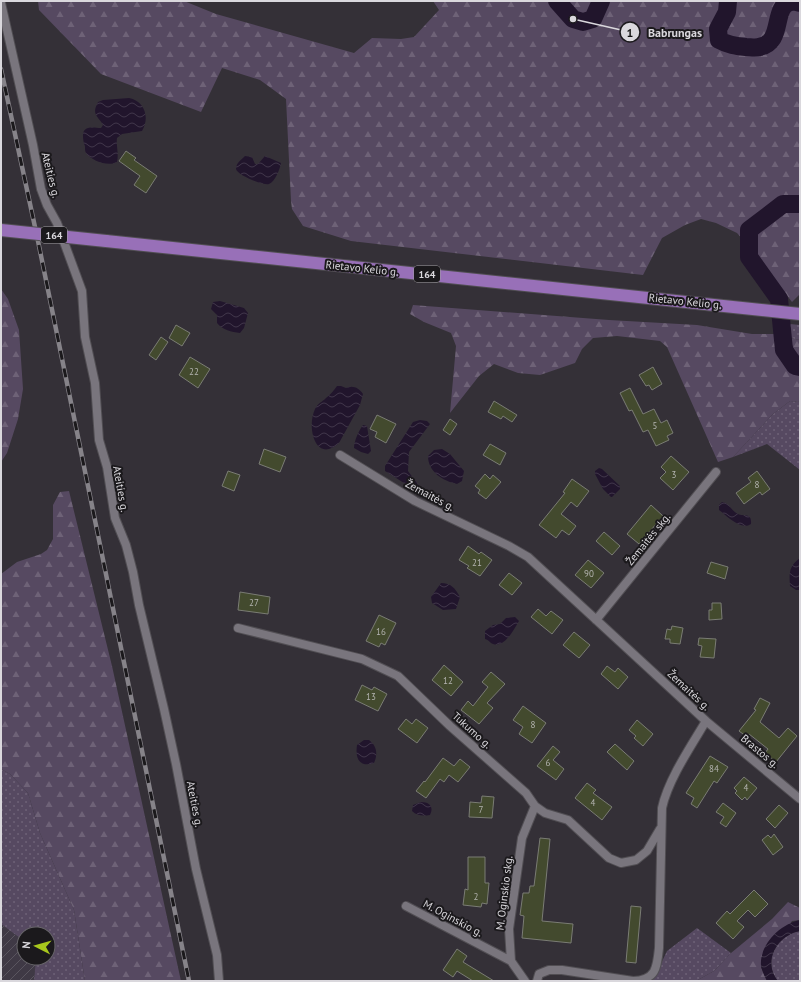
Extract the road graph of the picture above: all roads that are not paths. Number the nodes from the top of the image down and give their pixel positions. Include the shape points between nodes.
1 (1, 3) edge
2 (1, 230) edge
3 (800, 314) edge
4 (340, 455) dead end
5 (716, 472) dead end
6 (596, 620) junction
7 (238, 628) dead end
8 (706, 720) junction
9 (800, 799) edge
10 (535, 806) junction
11 (661, 829) junction
12 (406, 906) dead end
13 (511, 961) junction
14 (219, 981) edge
15 (525, 981) edge
16 (537, 981) edge

1 - 14 street, Ateities g. via 41,189 82,291 85,337 95,383 98,440 107,467 115,518 133,572 164,709 196,868 217,956
2 - 3 main road, Rietavo Kelio g. / 164, bridge
4 - 6 street, Žemaitės g. via 416,501 509,546 528,558
5 - 6 street, Žemaitės skg.
6 - 8 street, Žemaitės g.
7 - 10 street, Tukumo g. via 362,659 398,676 450,726 526,792
8 - 9 street, Brastos g.
8 - 11 street, Žemaitės g. via 664,796
10 - 11 street, Tukumo g. via 545,813 568,820 609,858 621,863 636,860 647,851
10 - 13 street, M. Oginskio skg. via 522,838 509,929
11 - 16 street, Žemaitės g. via 659,948 658,961 653,973 644,980 633,981 550,970 539,974
12 - 13 street, M. Oginskio g.
13 - 15 street

